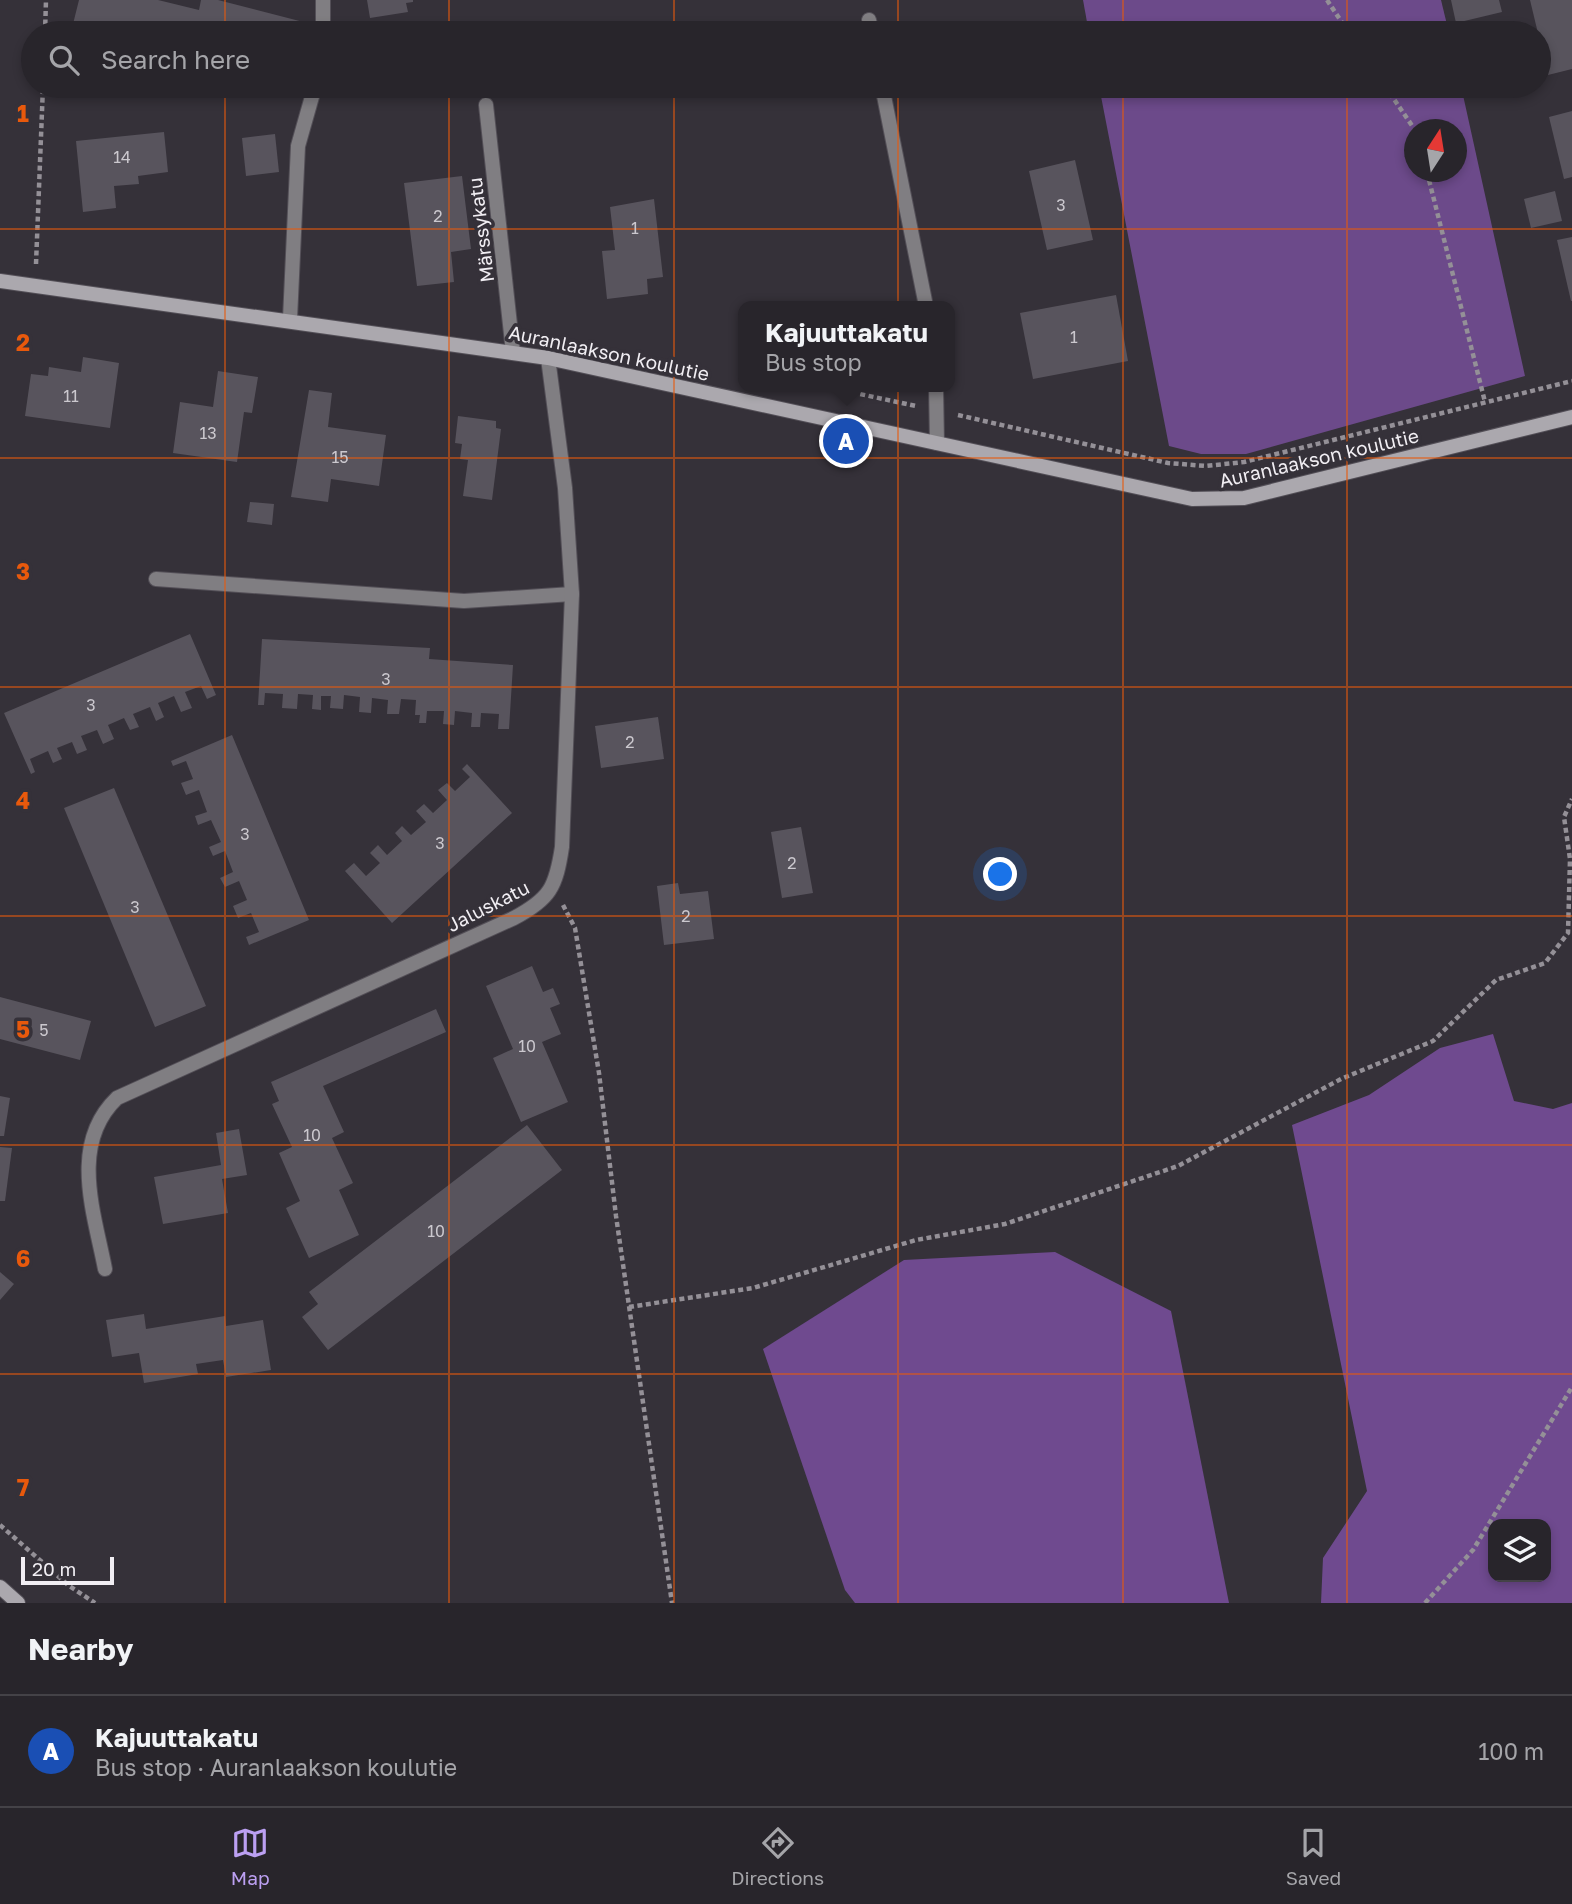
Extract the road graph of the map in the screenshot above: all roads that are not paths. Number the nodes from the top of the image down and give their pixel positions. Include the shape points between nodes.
1 (323, 0) edge
2 (323, 21) edge
3 (311, 98) edge
4 (884, 98) edge
5 (486, 105) dead end
6 (0, 281) edge
7 (925, 301) edge
8 (290, 319) junction
9 (513, 352) junction
10 (548, 358) junction
11 (936, 392) edge
12 (1572, 417) edge
13 (937, 443) junction
14 (156, 579) dead end
15 (572, 594) junction
16 (105, 1269) dead end
17 (0, 1587) edge
18 (18, 1603) edge

1 - 2 street
3 - 8 street via 297,155
4 - 7 street
5 - 9 street, Märssykatu
6 - 8 street, Auranlaakson koulutie
8 - 9 street, Auranlaakson koulutie
9 - 10 street, Auranlaakson koulutie
10 - 13 street, Auranlaakson koulutie
10 - 15 street, Jaluskatu via 565,488
11 - 13 street
12 - 13 street, Auranlaakson koulutie via 1244,499 1218,501 1167,496
14 - 15 street via 464,600
15 - 16 street, Jaluskatu via 562,847 550,892 514,918 117,1098 96,1124 88,1158 87,1179
17 - 18 street

